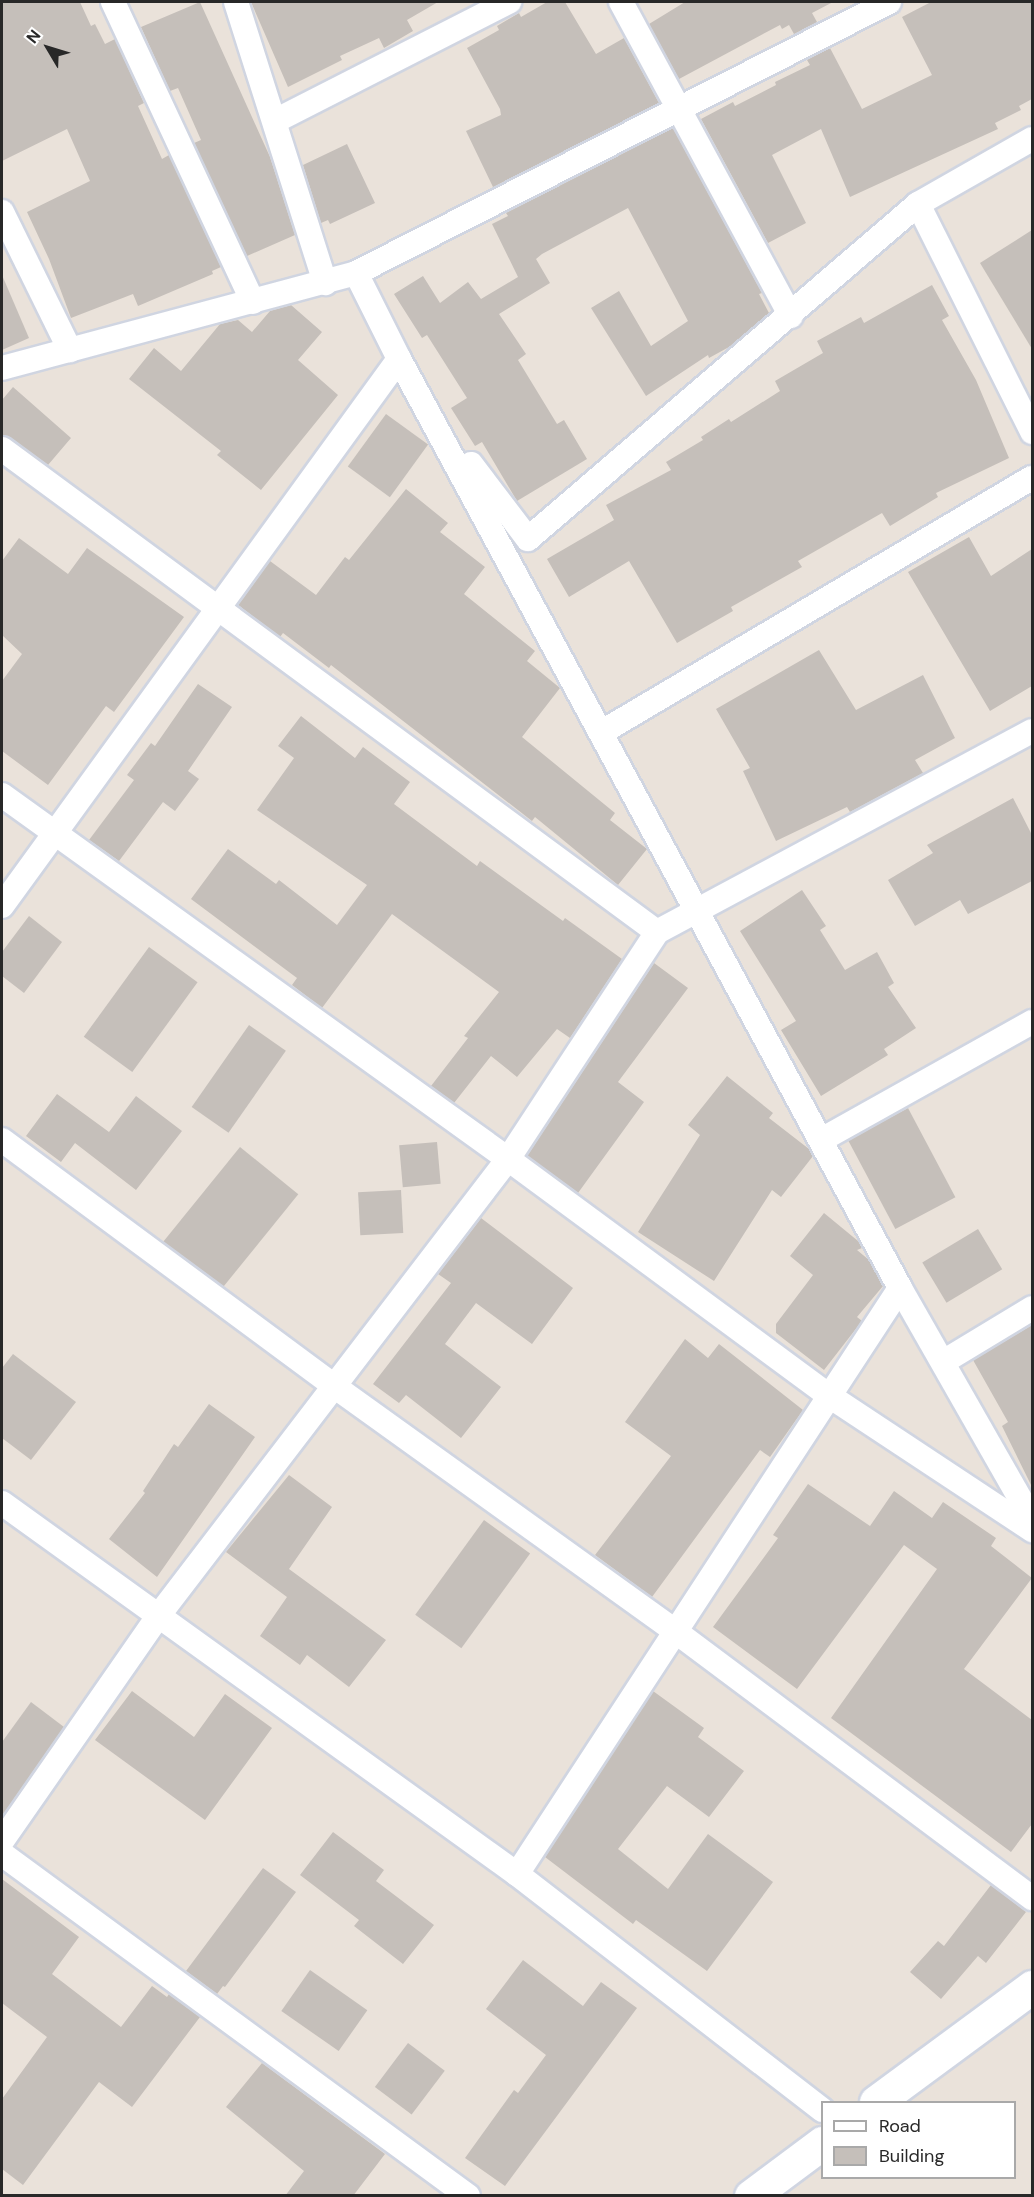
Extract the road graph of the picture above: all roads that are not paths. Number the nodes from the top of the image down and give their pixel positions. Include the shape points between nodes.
1 (113, 2) edge
2 (236, 2) edge
3 (509, 2) edge
4 (621, 2) edge
5 (889, 2) edge
6 (678, 109) junction
7 (275, 121) junction
8 (1032, 139) edge
9 (918, 204) junction
10 (2, 212) edge
11 (356, 273) junction
12 (325, 283) junction
13 (253, 302) junction
14 (791, 316) junction
15 (70, 350) junction
16 (399, 359) junction
17 (2, 368) edge
18 (428, 408) junction
19 (1032, 432) edge
20 (2, 449) edge
21 (1032, 478) edge
22 (218, 609) junction
23 (1032, 731) edge
24 (602, 732) junction
25 (2, 795) edge
26 (55, 833) junction
27 (2, 906) edge
28 (697, 912) junction
29 (657, 932) junction
30 (1032, 1022) edge
31 (2, 1140) edge
32 (821, 1140) junction
33 (508, 1159) junction
34 (900, 1288) junction
35 (1032, 1308) edge
36 (943, 1362) junction
37 (334, 1386) junction
38 (828, 1395) junction
39 (2, 1503) edge
40 (1032, 1519) edge
41 (1032, 1530) edge
42 (159, 1615) junction
43 (675, 1631) junction
44 (2, 1841) edge
45 (2, 1854) edge
46 (517, 1874) junction
47 (1032, 1898) edge
48 (1032, 1987) edge
49 (879, 2101) edge
50 (821, 2109) edge
51 (821, 2144) edge
52 (468, 2196) edge
53 (751, 2196) edge

1 - 13 street
2 - 7 street
3 - 7 street
4 - 6 street
5 - 6 street
6 - 11 street
6 - 14 street
7 - 12 street
8 - 9 street
9 - 14 street
9 - 19 street
10 - 15 street
11 - 12 street
11 - 16 street
12 - 13 street
13 - 15 street
14 - 18 street via 528,538
15 - 17 street
16 - 18 street
16 - 22 street
18 - 24 street
20 - 22 street
21 - 24 street
22 - 26 street
22 - 29 street
23 - 28 street
24 - 28 street
25 - 26 street
26 - 27 street
26 - 33 street
28 - 29 street
28 - 32 street
29 - 33 street
30 - 32 street
31 - 37 street
32 - 34 street
33 - 37 street
33 - 38 street
34 - 36 street
34 - 38 street
35 - 36 street
36 - 40 street
37 - 42 street
37 - 43 street
38 - 41 street
38 - 43 street
39 - 42 street
42 - 44 street
42 - 46 street
43 - 46 street
43 - 47 street
45 - 52 street
46 - 50 street
48 - 49 street
51 - 53 street

